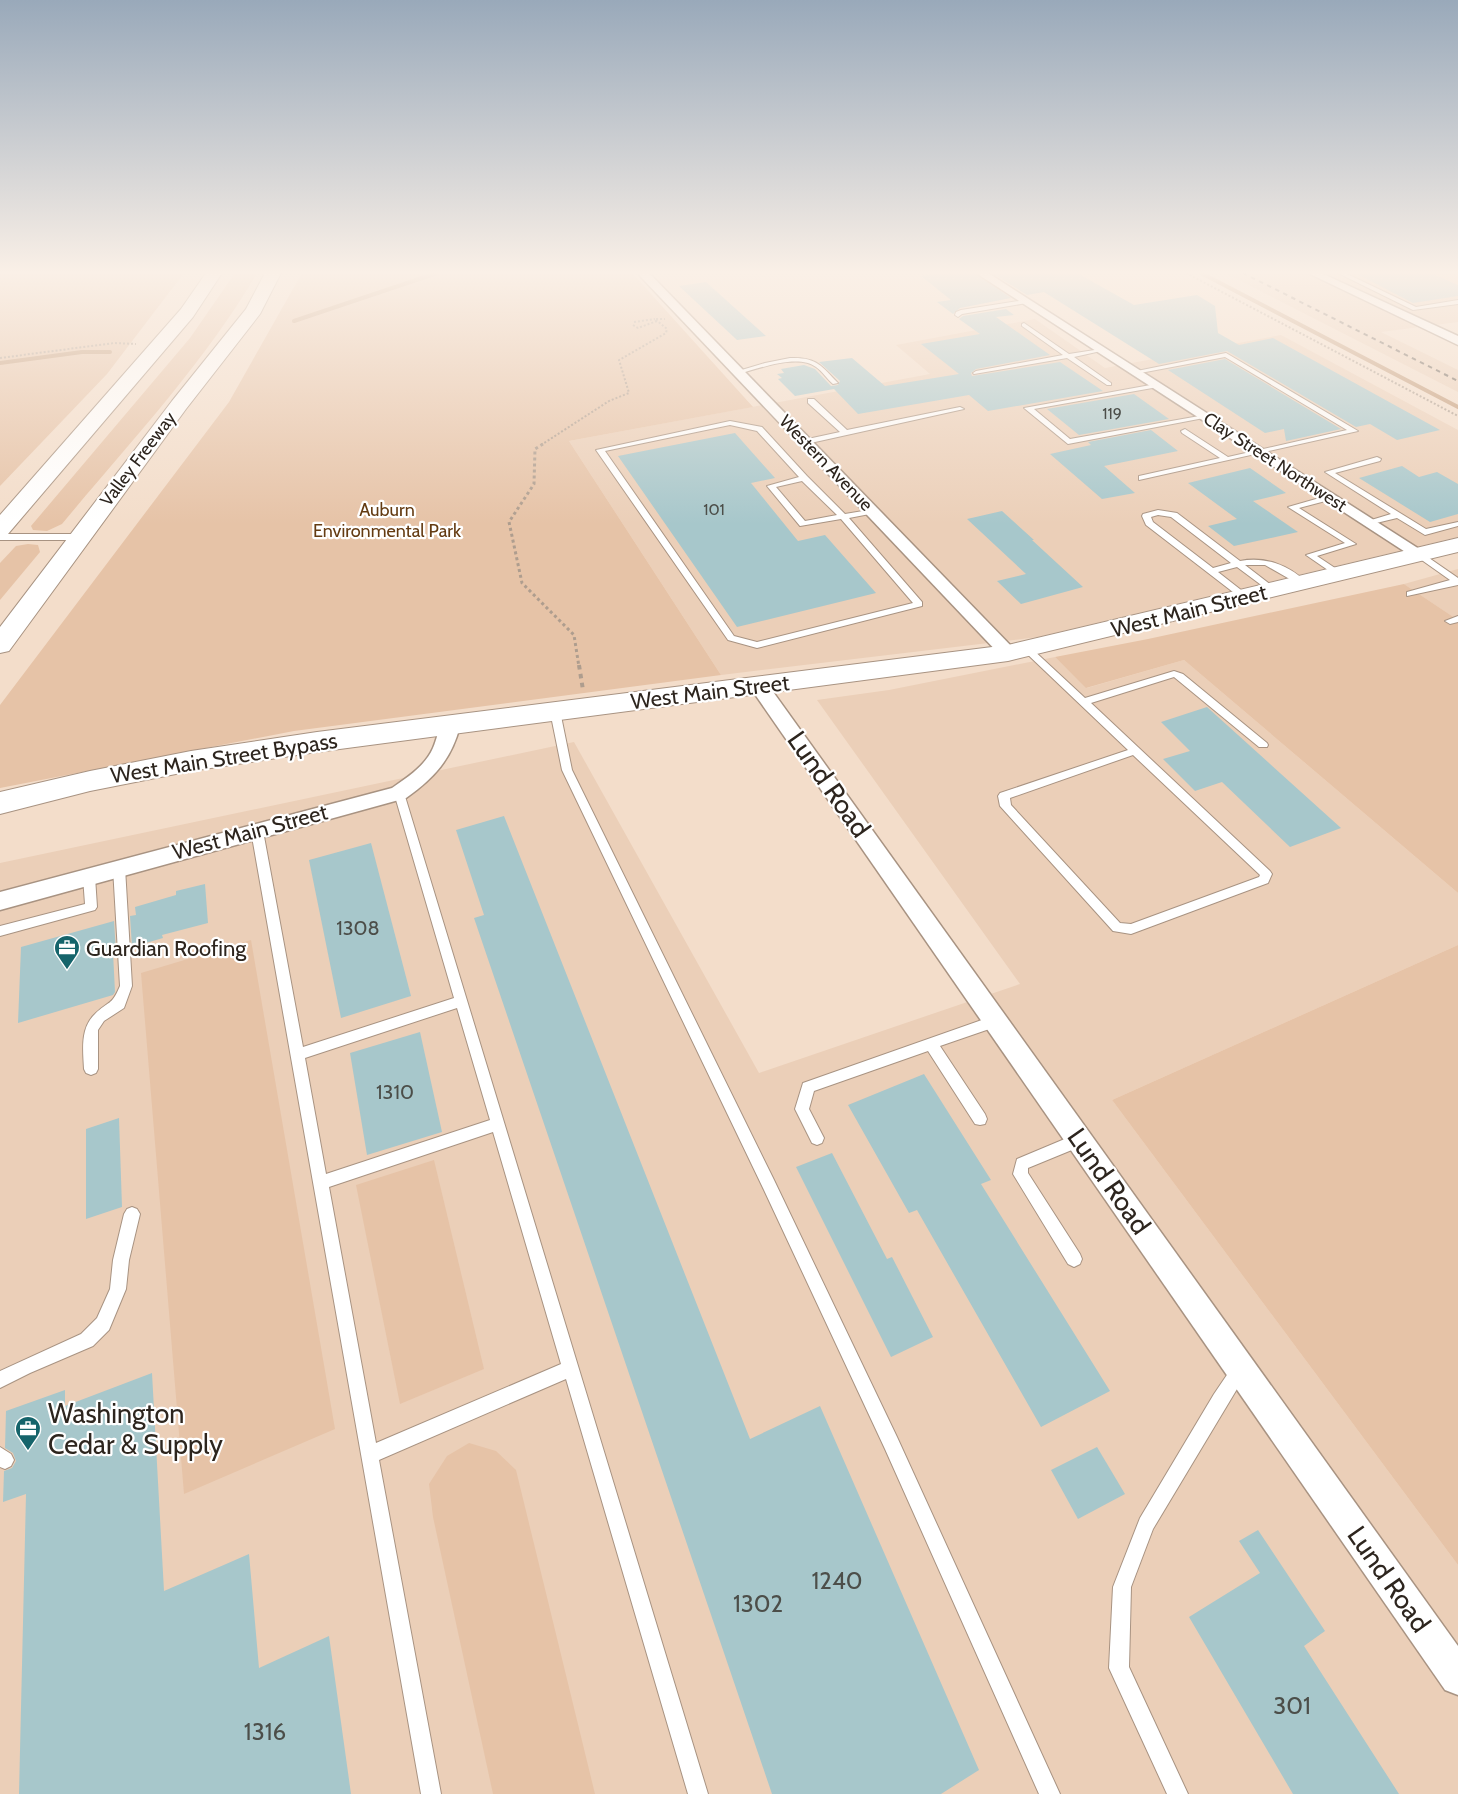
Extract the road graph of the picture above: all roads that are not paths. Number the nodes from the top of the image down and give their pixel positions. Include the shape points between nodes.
1 (150, 357) edge
2 (217, 357) edge
3 (723, 357) edge
4 (1065, 357) edge
5 (1070, 357) edge
6 (1110, 357) edge
7 (1217, 357) edge
8 (1229, 357) edge
9 (738, 372) junction
10 (1135, 372) junction
11 (976, 373) dead end
12 (835, 383) dead end
13 (1109, 384) dead end
14 (1156, 386) junction
15 (811, 401) dead end
16 (960, 409) dead end
17 (1205, 417) junction
18 (1185, 431) dead end
19 (845, 433) junction
20 (806, 442) junction
21 (1260, 452) junction
22 (1226, 459) junction
23 (1377, 459) dead end
24 (804, 478) junction
25 (1142, 478) dead end
26 (1330, 497) junction
27 (872, 511) junction
28 (1398, 515) junction
29 (843, 516) junction
30 (1371, 523) junction
31 (1458, 524) edge
32 (0, 529) edge
33 (0, 537) edge
34 (81, 537) junction
35 (1458, 545) edge
36 (1419, 554) junction
37 (1240, 564) junction
38 (1211, 571) junction
39 (1338, 574) junction
40 (1457, 581) edge
41 (1303, 583) junction
42 (1272, 590) junction
43 (1410, 594) dead end
44 (1245, 597) junction
45 (2, 643) edge
46 (1018, 651) junction
47 (759, 686) junction
48 (1084, 702) junction
49 (555, 711) junction
50 (450, 726) junction
51 (1263, 745) dead end
52 (1135, 751) junction
53 (399, 792) junction
54 (0, 803) edge
55 (257, 831) junction
56 (120, 868) junction
57 (89, 877) junction
58 (0, 901) edge
59 (0, 931) edge
60 (461, 1001) junction
61 (996, 1021) junction
62 (931, 1044) junction
63 (298, 1054) junction
64 (91, 1069) dead end
65 (980, 1119) dead end
66 (498, 1124) junction
67 (818, 1138) dead end
68 (1079, 1140) junction
69 (321, 1183) junction
70 (132, 1214) dead end
71 (1074, 1259) dead end
72 (571, 1368) junction
73 (1240, 1369) junction
74 (0, 1380) edge
75 (370, 1455) junction
76 (1458, 1677) edge
77 (431, 1794) edge
78 (698, 1794) edge
79 (1050, 1794) edge
80 (1178, 1794) edge

1 - 32 main road
2 - 34 main road, Valley Freeway
3 - 9 street, Western Avenue
4 - 11 lane
5 - 13 lane
6 - 10 street, Clay Street Northwest
7 - 10 lane
8 - 21 lane via 1354,432
9 - 12 lane via 798,361 818,365
9 - 20 street, Western Avenue
10 - 14 street, Clay Street Northwest
14 - 17 street, Clay Street Northwest
14 - 17 lane via 1028,408 1068,442
15 - 19 lane
16 - 19 lane
17 - 21 street, Clay Street Northwest
18 - 22 lane
19 - 20 lane
20 - 27 street, Western Avenue
21 - 22 lane
21 - 26 street, Clay Street Northwest
22 - 25 lane
23 - 28 lane via 1329,472
24 - 29 lane
24 - 29 lane via 771,486 803,524
24 - 29 lane via 759,429 730,423 600,450 731,638 757,645 919,604
26 - 30 street, Clay Street Northwest
26 - 39 lane via 1292,507 1352,544 1310,555
27 - 29 lane
27 - 46 street, Western Avenue
28 - 30 lane
28 - 31 lane via 1425,532
30 - 36 street, Clay Street Northwest
33 - 34 lane
34 - 45 main road, Valley Freeway
35 - 36 main road, West Main Street
36 - 39 main road, West Main Street
36 - 40 lane
37 - 38 lane
37 - 38 lane via 1174,514 1158,512 1146,516 1149,524
37 - 41 lane via 1269,561
37 - 42 lane
38 - 44 lane
39 - 41 main road, West Main Street
40 - 43 lane
41 - 42 main road, West Main Street
42 - 44 main road, West Main Street
44 - 46 main road, West Main Street
46 - 47 main road, West Main Street
46 - 48 lane
47 - 49 main road, West Main Street
47 - 61 street, Lund Road
48 - 51 lane via 1174,674
48 - 52 lane
49 - 50 main road, West Main Street
49 - 79 lane via 567,770 891,1443
50 - 53 street, West Main Street via 435,765
50 - 54 main road, West Main Street Bypass via 191,761
52 - 52 lane via 1266,874 1264,880 1131,929 1117,928 1006,806 1004,796
53 - 55 street, West Main Street
53 - 60 lane
55 - 56 street, West Main Street
55 - 63 lane
56 - 57 street, West Main Street
56 - 64 lane via 126,986 119,1004 99,1015 90,1031
57 - 58 street, West Main Street
57 - 59 lane via 91,907
60 - 63 lane
60 - 66 lane
61 - 62 lane
61 - 68 street, Lund Road
62 - 65 lane
62 - 67 lane via 808,1087 802,1109
63 - 69 lane
66 - 69 lane
66 - 72 lane
68 - 71 lane via 1022,1164 1020,1174
68 - 73 street, Lund Road
69 - 75 lane
70 - 74 lane via 118,1289 103,1323 87,1340
72 - 75 lane
72 - 78 lane
73 - 76 street, Lund Road
73 - 80 lane via 1146,1524 1122,1587 1119,1668
75 - 77 lane

